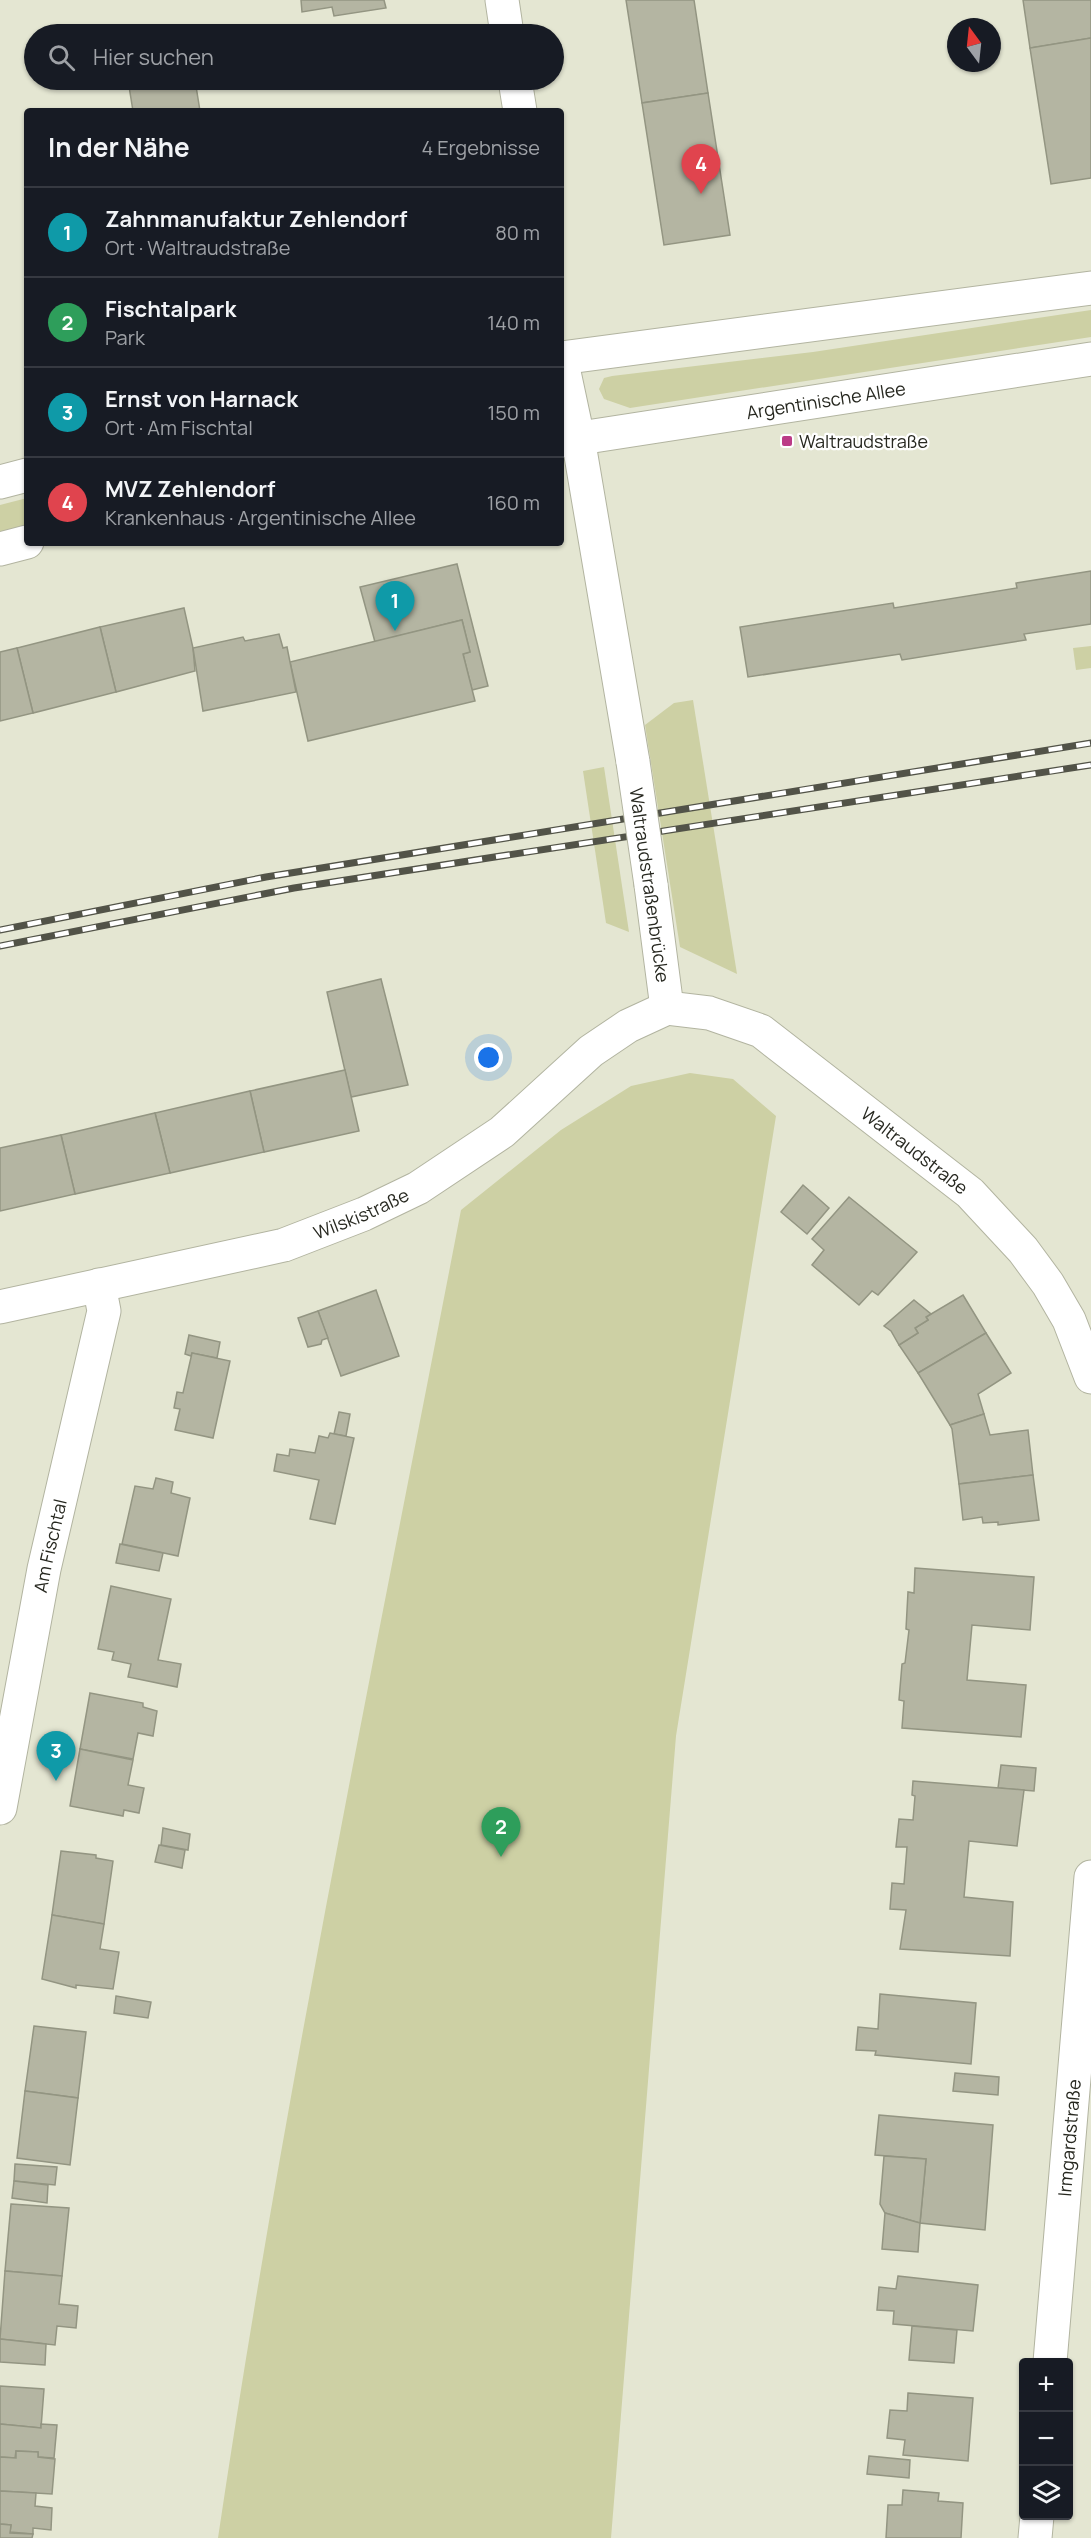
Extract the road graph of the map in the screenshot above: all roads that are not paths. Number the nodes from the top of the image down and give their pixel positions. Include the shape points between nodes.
1 (502, 0) edge
2 (506, 24) edge
3 (517, 90) edge
4 (520, 108) edge
5 (1091, 288) edge
6 (564, 358) edge
7 (1091, 358) edge
8 (564, 385) edge
9 (570, 439) edge
10 (24, 476) edge
11 (0, 482) edge
12 (24, 543) edge
13 (0, 549) edge
14 (667, 1008) junction
15 (99, 1286) junction
16 (0, 1307) edge
17 (1091, 1377) edge
18 (0, 1808) edge
19 (1091, 1877) edge
20 (1050, 2358) edge
21 (1037, 2520) edge
22 (1035, 2538) edge

1 - 2 street
3 - 4 street
5 - 6 street
7 - 9 street, Argentinische Allee
8 - 9 street
9 - 14 street, Waltraudstraßenbrücke, bridge via 633,762
10 - 11 street
12 - 13 street
14 - 15 street, Wilskistraße via 628,1026 600,1045 502,1132 397,1199 284,1245
14 - 17 street, Waltraudstraße via 709,1013 761,1031 970,1193 1023,1250 1048,1284 1069,1320
15 - 16 street, Wilskistraße
15 - 18 street, Am Fischtal via 104,1311 44,1569
19 - 20 street, Irmgardstraße
21 - 22 street

